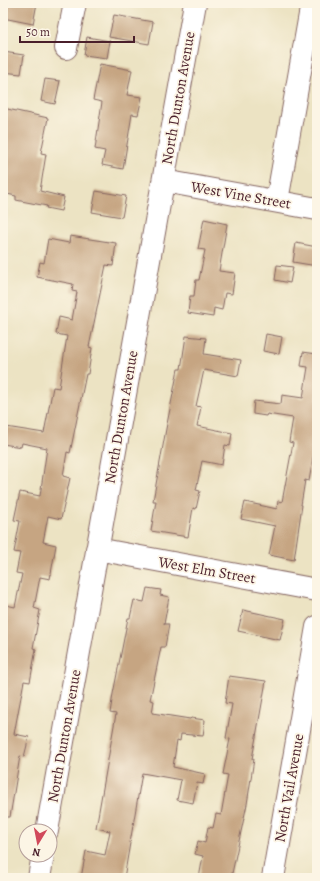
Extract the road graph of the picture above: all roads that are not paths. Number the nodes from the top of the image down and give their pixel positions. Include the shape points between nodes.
1 (75, 3) edge
2 (195, 3) edge
3 (312, 3) edge
4 (66, 48) dead end
5 (164, 181) junction
6 (277, 201) junction
7 (317, 209) edge
8 (97, 550) junction
9 (317, 590) edge
10 (317, 628) edge
11 (48, 823) edge
12 (42, 863) edge
13 (39, 878) edge
14 (273, 878) edge

1 - 4 street
2 - 5 street, North Dunton Avenue
3 - 6 street
5 - 6 street, West Vine Street
5 - 8 street, North Dunton Avenue
6 - 7 street, West Vine Street
8 - 9 street, West Elm Street
8 - 11 street, North Dunton Avenue
10 - 14 street, North Vail Avenue
12 - 13 street

